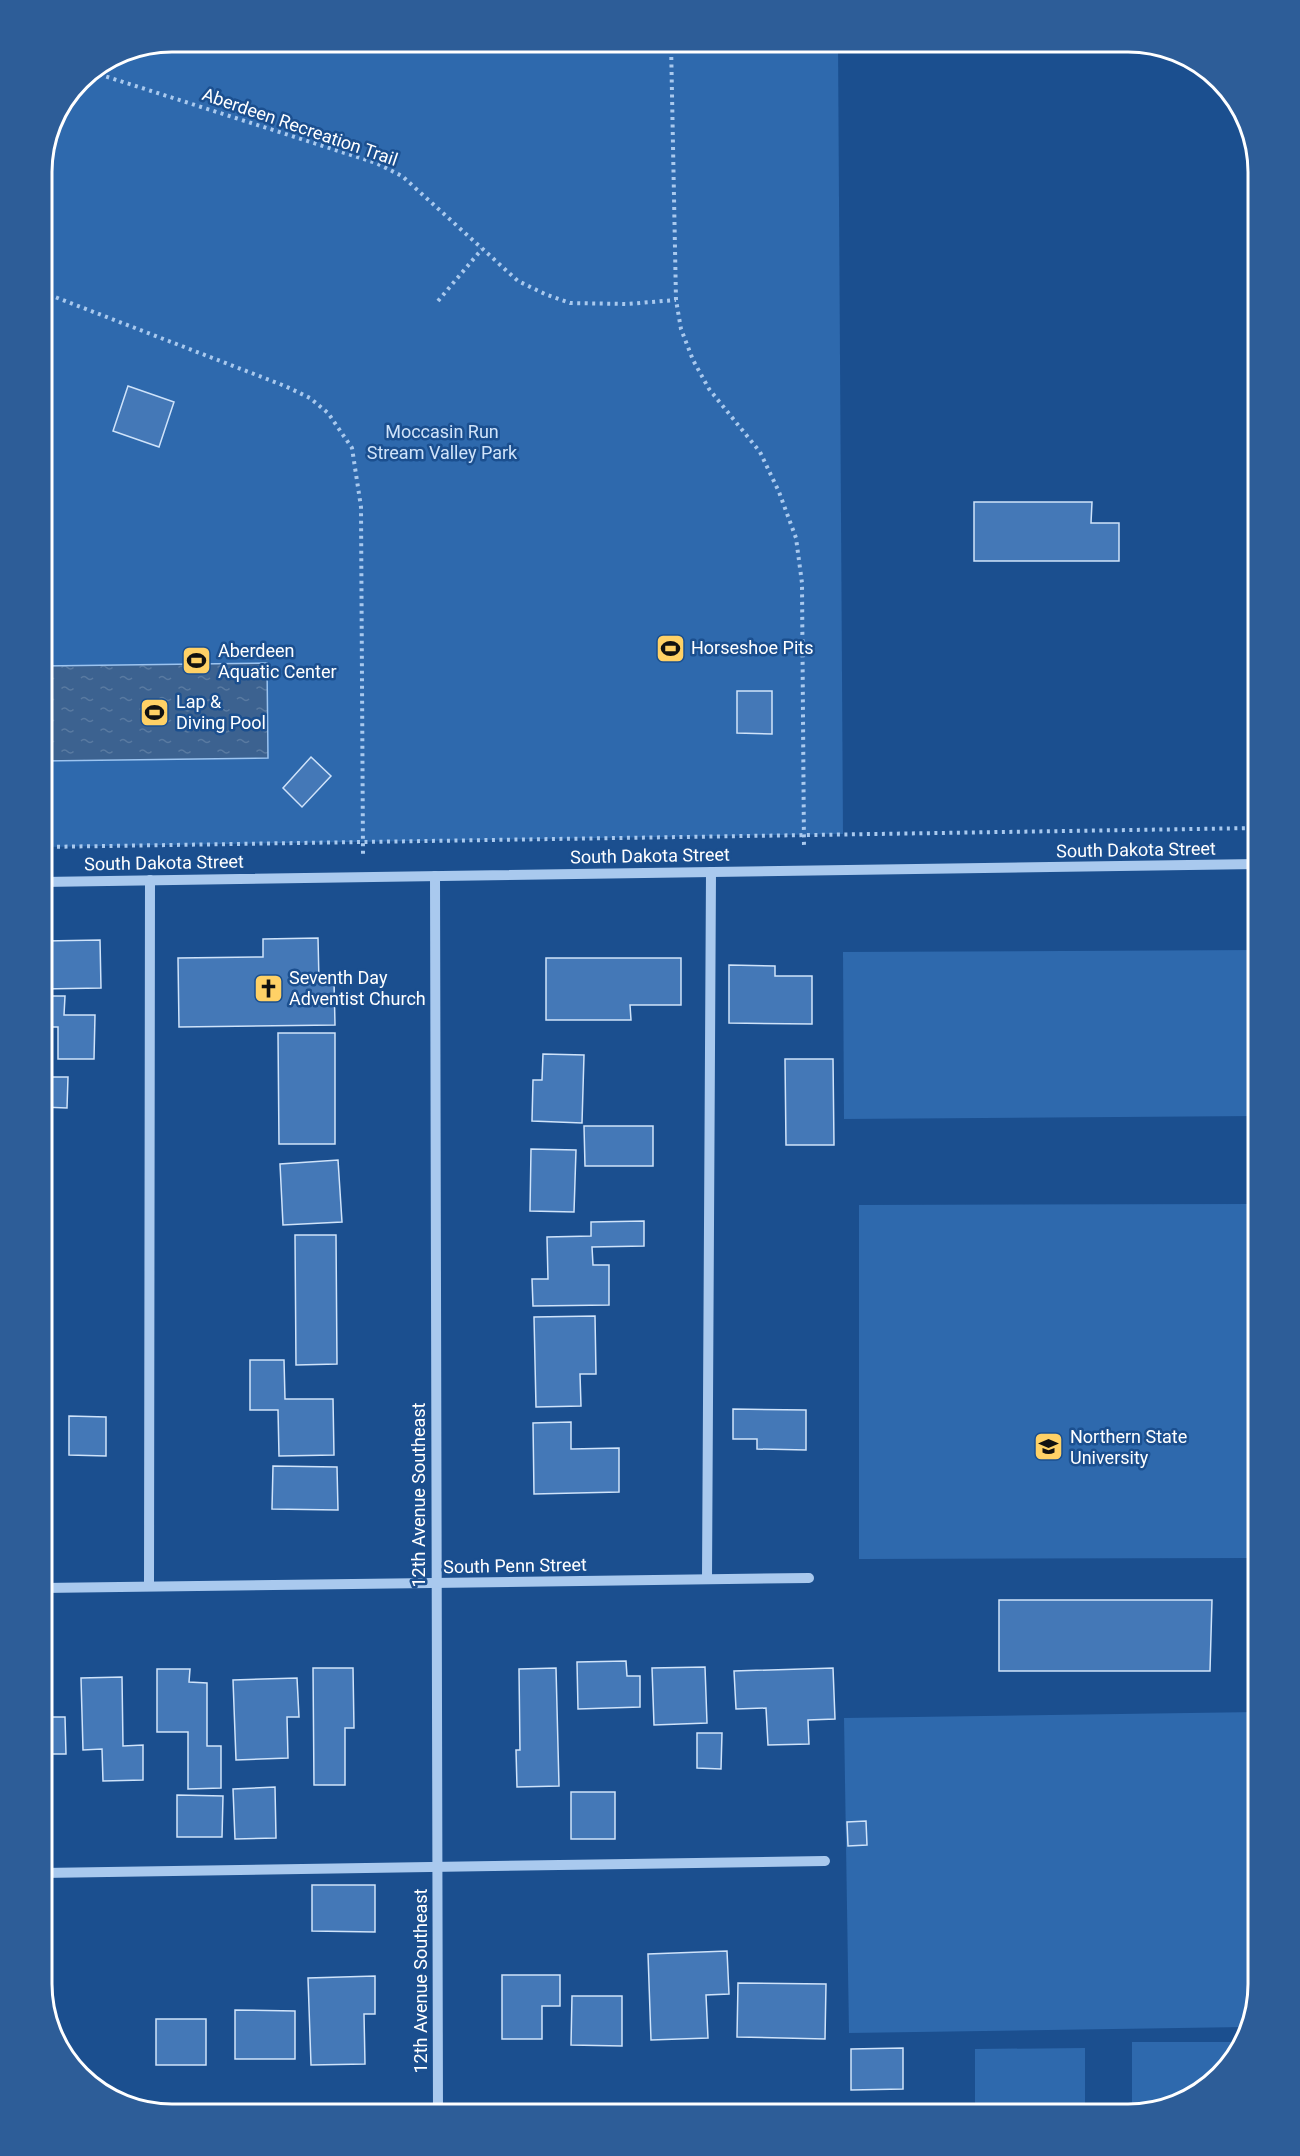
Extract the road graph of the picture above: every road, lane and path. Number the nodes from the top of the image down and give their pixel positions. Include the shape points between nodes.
1 (671, 53) edge
2 (103, 75) edge
3 (482, 249) junction
4 (53, 296) edge
5 (676, 300) junction
6 (438, 301) dead end
7 (1248, 828) edge
8 (804, 834) junction
9 (363, 841) junction
10 (53, 847) edge
11 (1248, 864) edge
12 (711, 872) junction
13 (435, 876) junction
14 (150, 880) junction
15 (53, 882) edge
16 (809, 1578) dead end
17 (707, 1579) junction
18 (436, 1584) junction
19 (149, 1586) junction
20 (52, 1588) edge
21 (825, 1861) dead end
22 (436, 1868) junction
23 (52, 1873) edge
24 (438, 2103) edge

1 - 5 path
2 - 3 path, Aberdeen Recreation Trail via 376,163 402,176
3 - 5 path, Aberdeen Recreation Trail via 518,281 570,303
3 - 6 path
4 - 9 path via 310,398 327,413 352,448 361,507
5 - 8 path via 681,329 693,360 709,389 760,453 796,538 802,583
7 - 8 path
8 - 9 path
9 - 10 path
11 - 12 street, South Dakota Street
12 - 13 street, South Dakota Street
12 - 17 street
13 - 14 street, South Dakota Street
13 - 18 street, 12th Avenue Southeast
14 - 15 street, South Dakota Street
14 - 19 street
16 - 17 street, South Penn Street
17 - 18 street, South Penn Street
18 - 19 street, South Penn Street
18 - 22 street, 12th Avenue Southeast
19 - 20 street, South Penn Street
21 - 22 street
22 - 23 street
22 - 24 street, 12th Avenue Southeast

